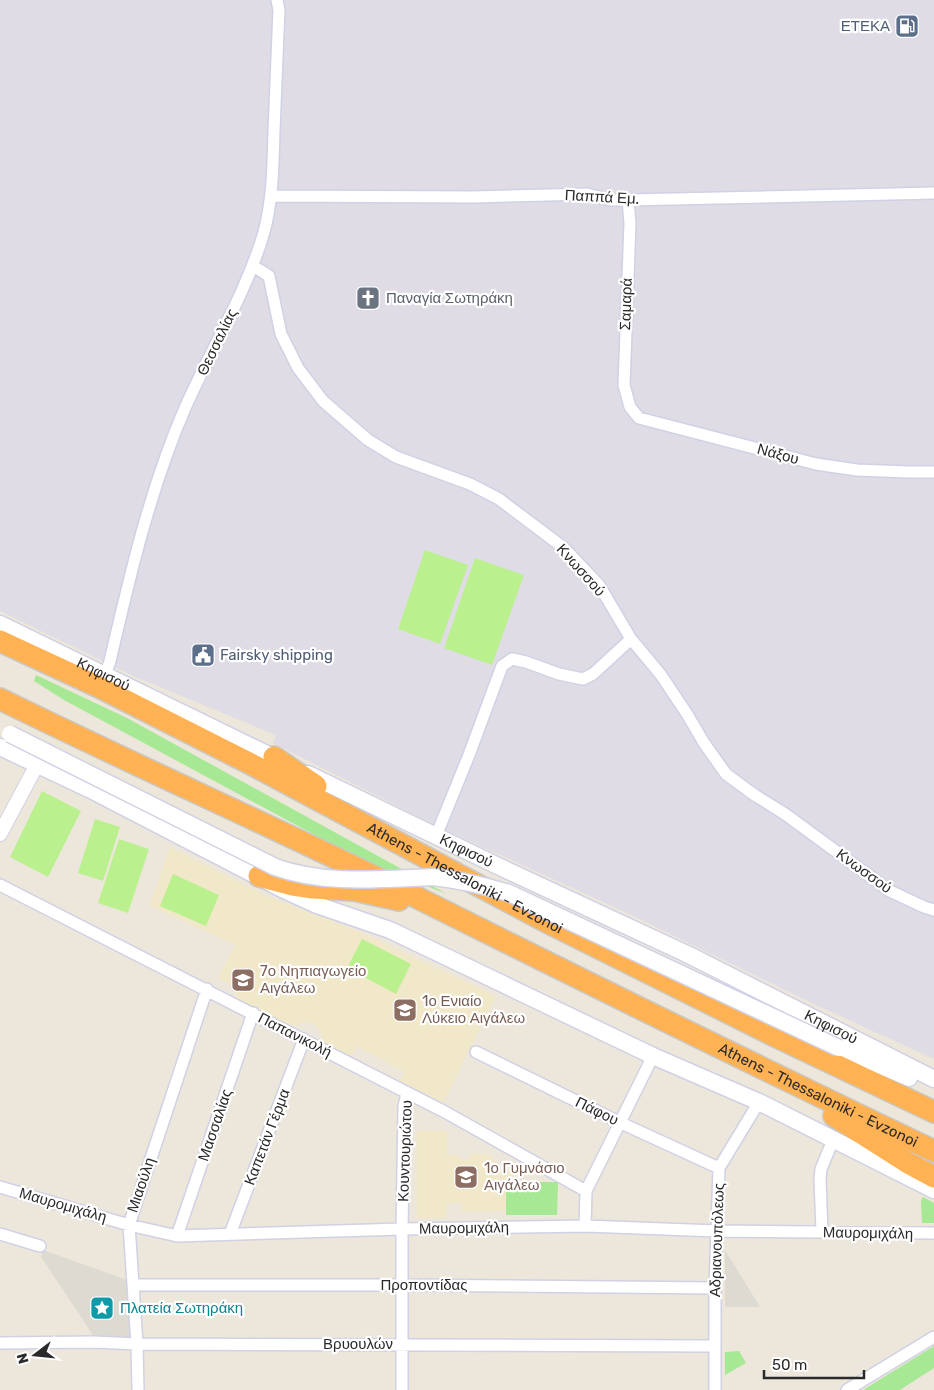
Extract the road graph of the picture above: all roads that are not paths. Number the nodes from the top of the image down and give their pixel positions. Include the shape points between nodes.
1 (277, 0) edge
2 (934, 193) edge
3 (271, 196) junction
4 (628, 200) junction
5 (253, 266) junction
6 (630, 407) joint
7 (934, 472) edge
8 (0, 624) edge
9 (632, 639) junction
10 (0, 641) edge
11 (105, 675) junction
12 (0, 699) edge
13 (5, 731) edge
14 (0, 747) edge
15 (274, 757) junction
16 (38, 765) junction
17 (0, 834) edge
18 (436, 836) junction
19 (423, 857) junction
20 (259, 876) junction
21 (0, 885) edge
22 (440, 910) junction
23 (934, 910) edge
24 (207, 989) junction
25 (253, 1013) junction
26 (304, 1039) junction
27 (839, 1048) junction
28 (476, 1052) dead end
29 (653, 1056) junction
30 (756, 1066) junction
31 (934, 1079) edge
32 (934, 1088) edge
33 (407, 1093) junction
34 (759, 1102) junction
35 (926, 1108) edge
36 (621, 1123) junction
37 (833, 1140) junction
38 (934, 1151) edge
39 (719, 1168) junction
40 (934, 1176) edge
41 (0, 1187) edge
42 (934, 1190) edge
43 (586, 1191) junction
44 (128, 1225) junction
45 (585, 1226) junction
46 (402, 1229) junction
47 (717, 1230) junction
48 (822, 1232) junction
49 (0, 1234) edge
50 (230, 1234) junction
51 (934, 1234) edge
52 (177, 1236) junction
53 (40, 1246) dead end
54 (133, 1285) junction
55 (402, 1285) junction
56 (716, 1288) junction
57 (934, 1337) edge
58 (0, 1343) edge
59 (137, 1344) junction
60 (402, 1344) junction
61 (716, 1346) junction
62 (138, 1390) edge
63 (402, 1390) edge
64 (715, 1390) edge
65 (847, 1390) edge

1 - 3 street, Θεσσαλίας
2 - 4 street, Παππά Εμ.
3 - 4 street, Παππά Εμ. via 587,194 610,200
3 - 5 street, Θεσσαλίας
4 - 6 street, Σαμαρά via 624,385
5 - 9 street, Κνωσσού via 269,276 281,334 298,368 323,401 368,440 396,457 470,484 498,499 564,548 599,585
5 - 11 street, Θεσσαλίας via 185,408 155,485
6 - 7 street, Νάξου via 639,418 816,464 857,470
8 - 11 main road, Κηφισού
9 - 18 street via 593,674 582,679 512,659 502,666
9 - 23 street, Κνωσσού via 661,675 726,774 890,891
10 - 19 highway, Athens - Thessaloniki - Evzonoi via 253,765
11 - 15 main road, Κηφισού
12 - 22 highway, Athens - Thessaloniki - Evzonoi
13 - 27 main road, bridge via 275,867 303,876 332,880 433,877 475,882 509,893
14 - 16 main road
15 - 18 main road, Κηφισού
15 - 19 highway
16 - 17 street
16 - 20 main road
18 - 31 main road, Κηφισού via 689,955
19 - 35 highway, Athens - Thessaloniki - Evzonoi via 746,1022
20 - 22 highway via 313,888 354,890
20 - 29 main road via 317,905 390,930
21 - 24 street, Παπανικολή
22 - 30 highway, Athens - Thessaloniki - Evzonoi
24 - 25 street, Παπανικολή
24 - 44 street, Μιαούλη
25 - 26 street, Παπανικολή
25 - 52 street, Μασσαλίας
26 - 33 street, Παπανικολή
26 - 50 street, Καπετάν Γέρμα
27 - 32 main road
27 - 35 highway
28 - 36 street, Πάφου
29 - 34 main road
29 - 36 street
30 - 38 highway, Athens - Thessaloniki - Evzonoi
30 - 40 highway via 908,1163
33 - 43 street, Παπανικολή
33 - 46 street, Κουντουριώτου via 404,1106
34 - 37 main road
34 - 39 street, Αδριανουπόλεως
36 - 39 street, Πάφου
36 - 43 street
37 - 42 main road
37 - 48 street via 821,1169
39 - 47 street, Αδριανουπόλεως
41 - 44 street, Μαυρομιχάλη
43 - 45 street
44 - 52 street, Μαυρομιχάλη
44 - 54 street, Μιαούλη
45 - 46 street, Μαυρομιχάλη
45 - 47 street, Μαυρομιχάλη
46 - 50 street, Μαυρομιχάλη
46 - 55 street, Κουντουριώτου
47 - 48 street, Μαυρομιχάλη
47 - 56 street, Αδριανουπόλεως
48 - 51 street, Μαυρομιχάλη
49 - 53 street
50 - 52 street, Μαυρομιχάλη
54 - 55 street, Προποντίδας
54 - 59 street, Μιαούλη
55 - 56 street, Προποντίδας
55 - 60 street, Κουντουριώτου
56 - 61 street, Αδριανουπόλεως
57 - 65 street
58 - 59 street, Βρυουλών
59 - 60 street, Βρυουλών
59 - 62 street, Μιαούλη
60 - 61 street, Βρυουλών
60 - 63 street, Κουντουριώτου
61 - 64 street, Αδριανουπόλεως

